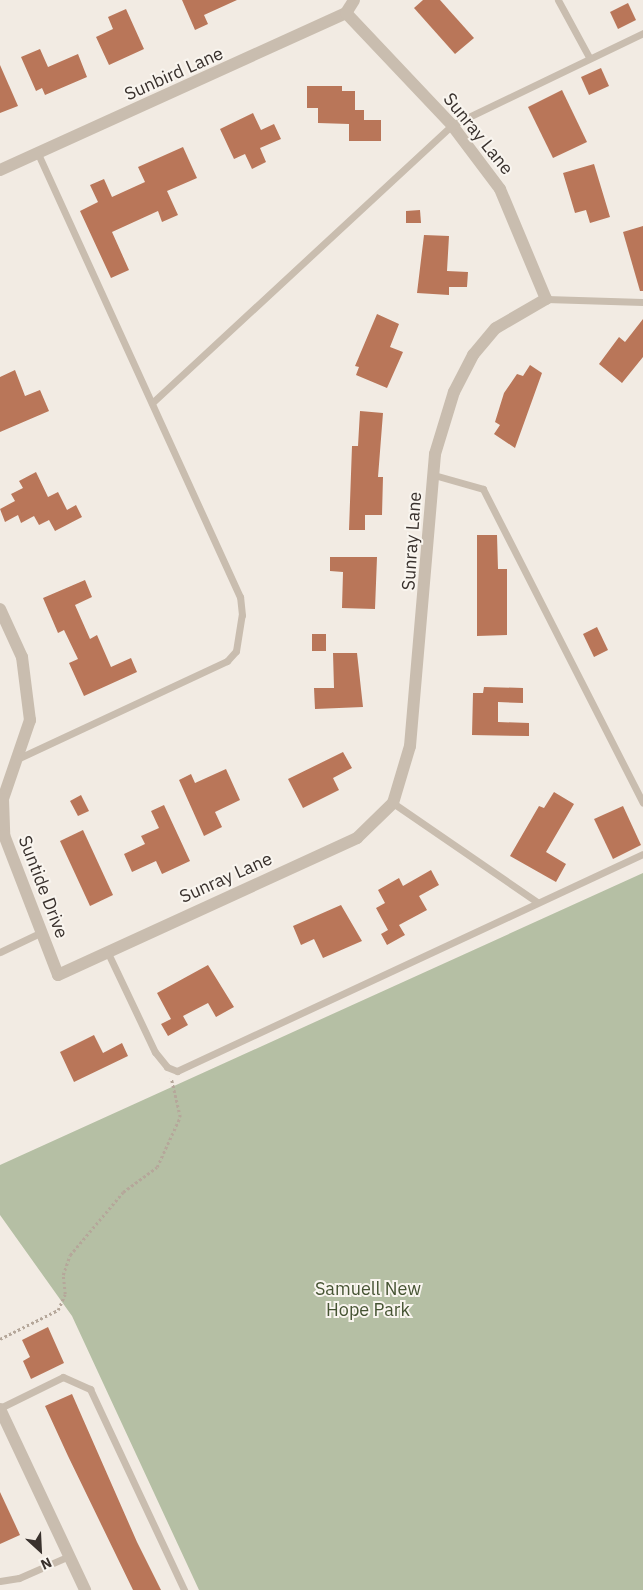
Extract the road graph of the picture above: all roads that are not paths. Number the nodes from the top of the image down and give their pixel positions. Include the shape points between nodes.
1 (354, 0) edge
2 (558, 0) edge
3 (346, 13) junction
4 (643, 33) edge
5 (589, 57) junction
6 (452, 125) junction
7 (38, 154) junction
8 (0, 170) edge
9 (546, 299) junction
10 (643, 302) edge
11 (153, 402) junction
12 (434, 475) junction
13 (0, 610) edge
14 (17, 759) junction
15 (393, 803) junction
16 (643, 803) edge
17 (643, 854) edge
18 (537, 902) junction
19 (42, 932) junction
20 (106, 951) junction
21 (0, 952) edge
22 (58, 975) joint
23 (0, 1408) edge
24 (69, 1556) junction
25 (0, 1581) edge
26 (85, 1590) edge
27 (184, 1590) edge

1 - 3 street
2 - 5 lane
3 - 6 street, Sunray Lane
3 - 7 street, Sunbird Lane
4 - 5 lane
5 - 6 lane
6 - 9 street, Sunray Lane via 500,189
6 - 11 lane
7 - 8 street, Sunbird Lane
7 - 11 lane
9 - 10 lane
9 - 12 street, Sunray Lane via 496,328 463,369 435,454
11 - 14 lane via 240,597 236,651 227,661 199,676
12 - 15 street, Sunray Lane via 410,746
12 - 16 lane via 483,489
13 - 14 street, Suntide Drive via 22,657 30,720
14 - 19 street, Suntide Drive via 3,799 4,835
15 - 18 lane
15 - 20 street, Sunray Lane via 357,838
17 - 18 lane
18 - 20 lane via 177,1071 167,1067 155,1052
19 - 21 lane
19 - 22 street, Suntide Drive
20 - 22 street, Sunray Lane
23 - 24 street
23 - 27 lane via 63,1377 90,1389
24 - 25 lane via 19,1578
24 - 26 street

